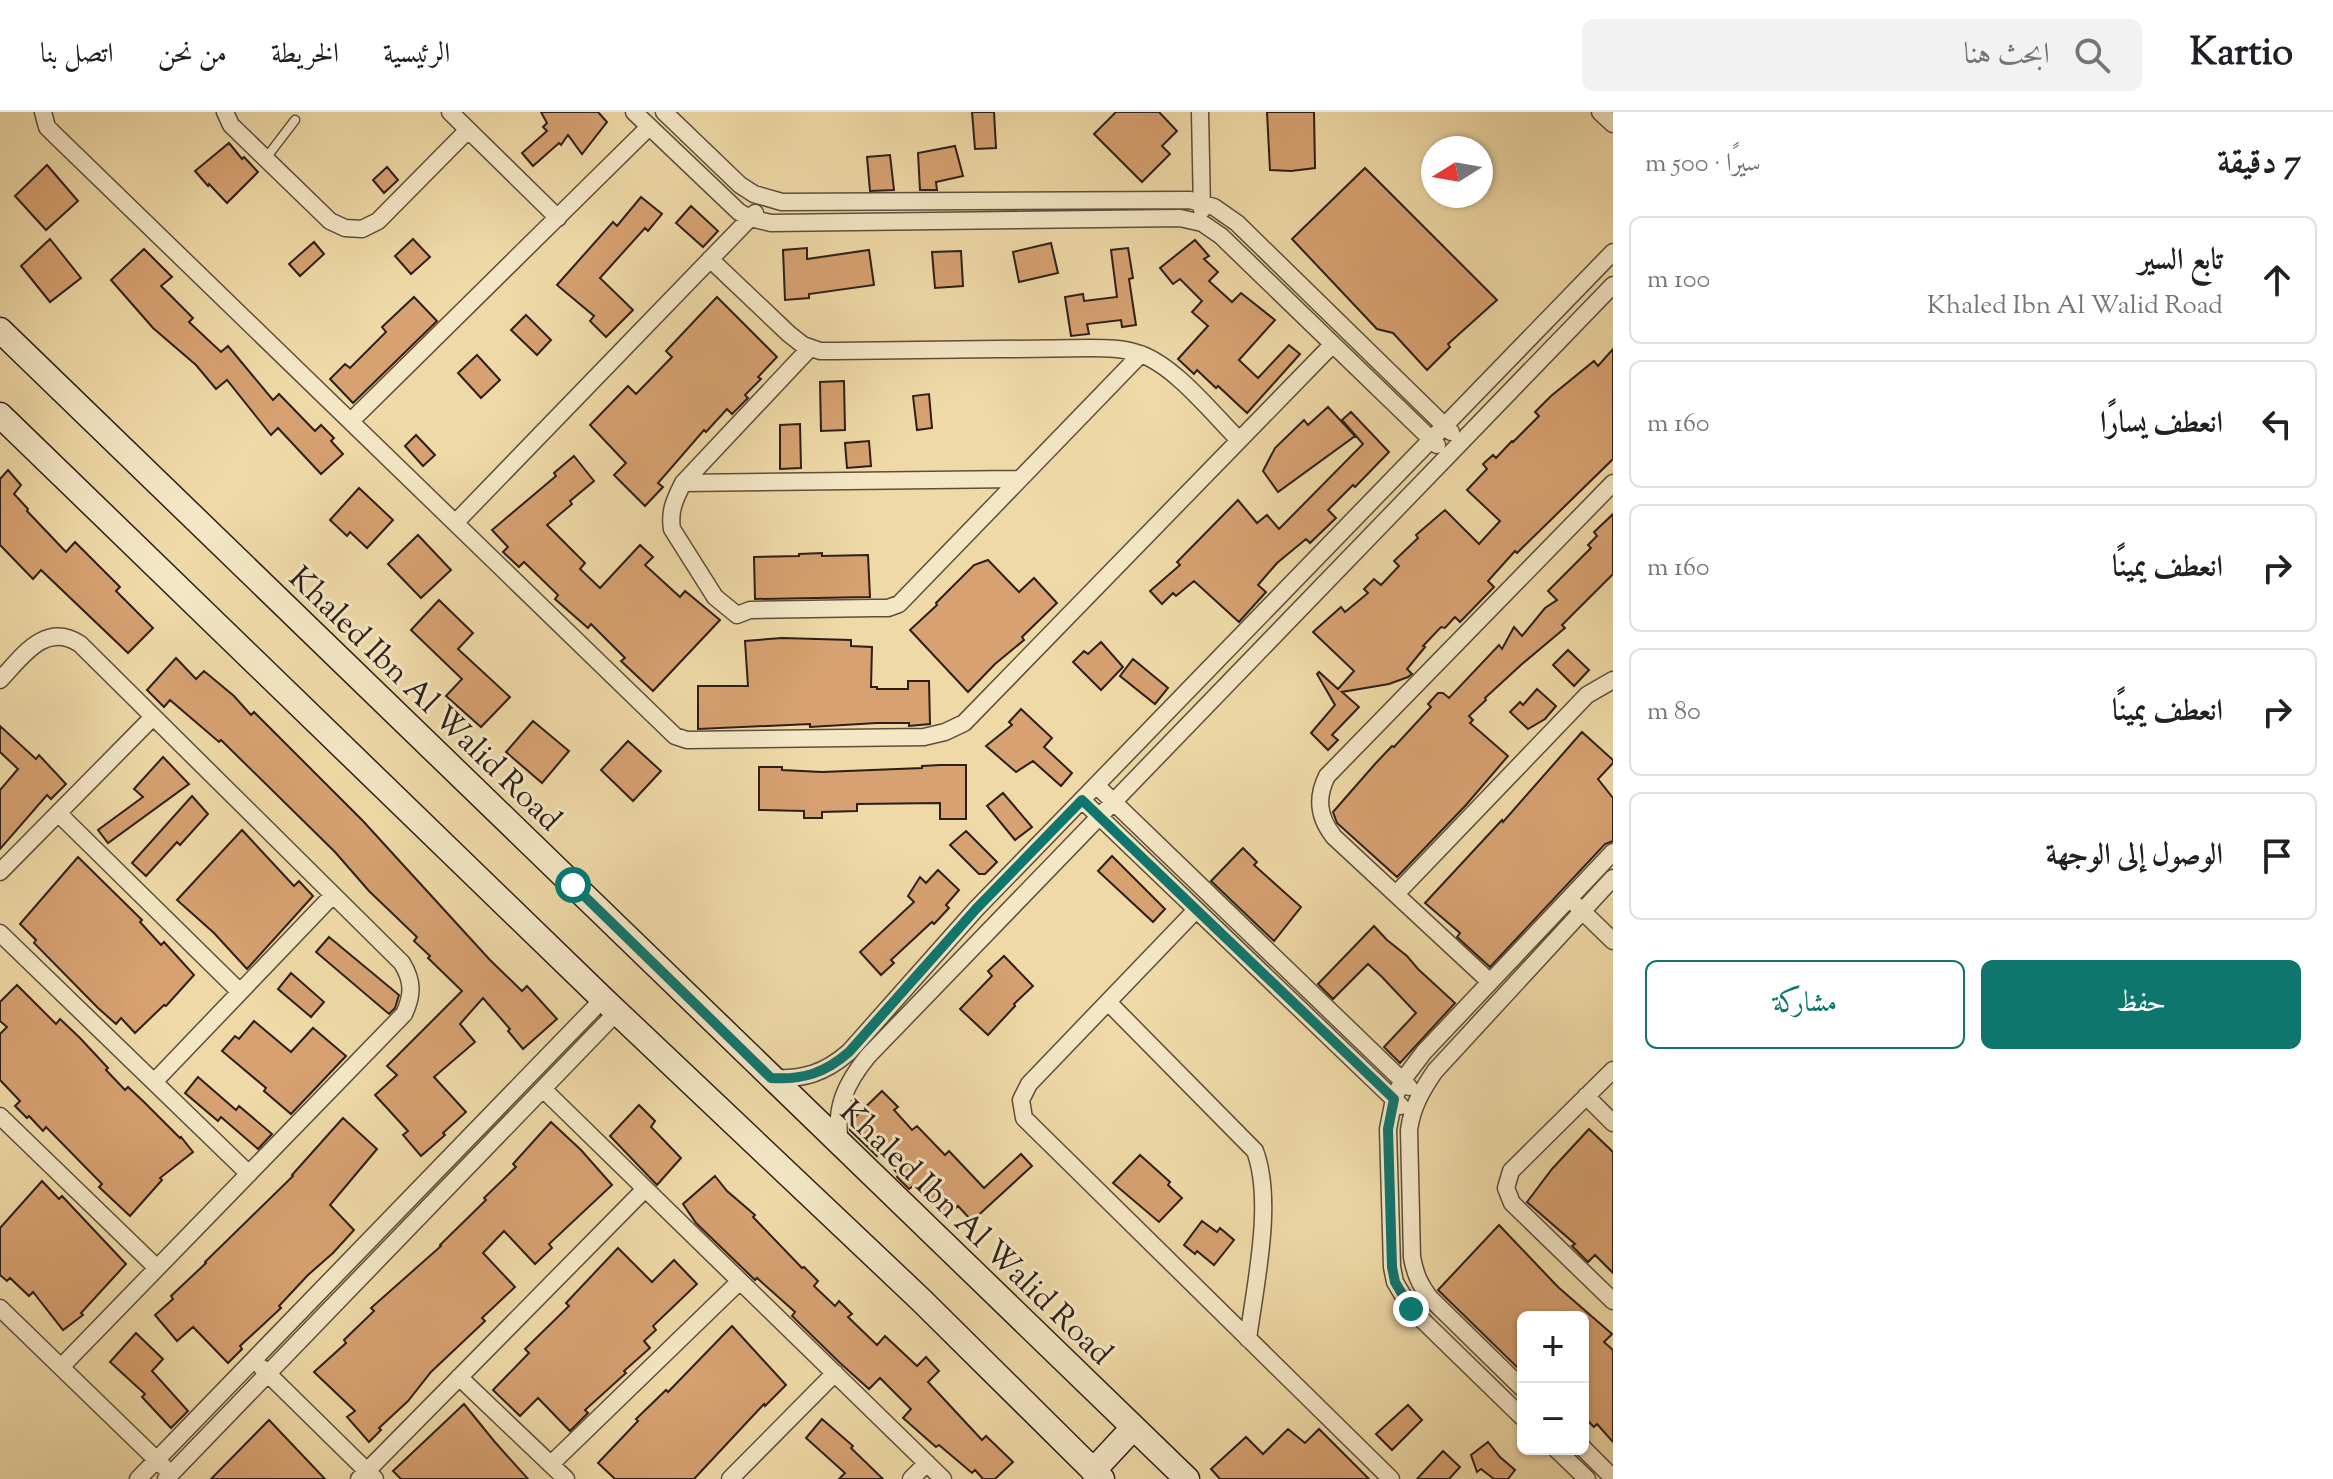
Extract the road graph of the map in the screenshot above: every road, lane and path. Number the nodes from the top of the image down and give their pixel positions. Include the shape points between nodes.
1 (43, 112) edge
2 (225, 112) edge
3 (450, 112) edge
4 (634, 112) edge
5 (664, 112) edge
6 (1200, 112) edge
7 (1600, 112) edge
8 (295, 120) dead end
9 (1613, 124) edge
10 (649, 127) junction
11 (468, 130) junction
12 (266, 158) junction
13 (769, 200) junction
14 (1201, 202) junction
15 (558, 218) junction
16 (750, 218) junction
17 (1202, 223) junction
18 (1613, 252) edge
19 (710, 259) junction
20 (1613, 285) edge
21 (0, 330) edge
22 (1332, 345) junction
23 (810, 348) junction
24 (1141, 354) junction
25 (0, 415) edge
26 (351, 421) junction
27 (1444, 426) junction
28 (1239, 440) junction
29 (1431, 440) junction
30 (1460, 442) junction
31 (1448, 455) junction
32 (1017, 479) junction
33 (683, 483) junction
34 (1613, 483) edge
35 (456, 522) junction
36 (0, 680) edge
37 (1613, 680) edge
38 (153, 717) junction
39 (1096, 785) junction
40 (1082, 800) junction
41 (1114, 802) junction
42 (58, 813) junction
43 (1099, 817) junction
44 (1613, 852) edge
45 (0, 872) edge
46 (1613, 878) edge
47 (1396, 894) junction
48 (333, 895) junction
49 (1569, 897) junction
50 (1196, 910) junction
51 (1582, 911) junction
52 (0, 933) edge
53 (1613, 941) edge
54 (1489, 981) junction
55 (240, 992) junction
56 (1108, 1002) junction
57 (610, 1006) junction
58 (1613, 1070) edge
59 (771, 1078) junction
60 (1402, 1081) junction
61 (154, 1082) junction
62 (543, 1089) junction
63 (1586, 1096) junction
64 (1418, 1097) junction
65 (1394, 1099) junction
66 (1411, 1115) junction
67 (0, 1116) edge
68 (1613, 1123) edge
69 (841, 1145) junction
70 (249, 1174) junction
71 (645, 1189) junction
72 (157, 1268) junction
73 (740, 1281) junction
74 (1613, 1301) edge
75 (0, 1308) edge
76 (1248, 1339) junction
77 (254, 1360) junction
78 (61, 1367) junction
79 (835, 1373) junction
80 (267, 1374) junction
81 (459, 1377) junction
82 (1517, 1383) edge
83 (1517, 1412) edge
84 (1133, 1428) junction
85 (1589, 1454) edge
86 (1562, 1455) edge
87 (157, 1460) junction
88 (927, 1463) junction
89 (551, 1464) junction
90 (1098, 1475) edge
91 (168, 1476) edge
92 (367, 1476) edge
93 (1613, 1478) edge
94 (138, 1479) edge
95 (566, 1479) edge
96 (730, 1479) edge
97 (911, 1479) edge
98 (943, 1479) edge
99 (1187, 1479) edge
100 (1391, 1479) edge
101 (1587, 1479) edge

1 - 26 street via 47,127
2 - 12 street via 231,125
3 - 11 street
4 - 10 street
5 - 13 street via 740,185
6 - 14 street
7 - 9 street
8 - 12 lane
10 - 15 street
10 - 16 street
11 - 12 street via 378,221 362,229 330,221
11 - 15 street
13 - 14 street
13 - 16 street
14 - 17 street
14 - 27 street via 1237,223
15 - 26 street
16 - 17 street via 798,224 1180,218
16 - 19 street
17 - 22 street
18 - 27 street
19 - 23 street
19 - 35 street
20 - 30 street
21 - 59 street, Khaled Ibn Al Walid Road
22 - 28 street
22 - 29 street
23 - 24 street via 1116,349
23 - 33 street
24 - 28 street via 1166,366
24 - 32 street
25 - 57 street
26 - 35 street
27 - 29 street
27 - 30 street
28 - 35 street via 964,723 924,737 701,742 675,736
29 - 31 street
29 - 39 street
30 - 31 street
31 - 41 street
32 - 33 street
32 - 33 street via 899,604 750,610 737,615 715,597 672,529 673,504
34 - 47 street via 1327,776 1319,801 1325,826
36 - 38 street via 38,642 60,636 80,644
37 - 47 street via 1587,695
38 - 42 street
38 - 48 street
39 - 40 street
39 - 41 street
40 - 43 street
40 - 59 street via 849,1052 821,1072
41 - 43 street
41 - 60 street
42 - 45 street
42 - 55 street
43 - 50 street
43 - 69 street via 859,1066 840,1103
44 - 49 street
46 - 51 street
47 - 54 street
48 - 55 street
48 - 70 street via 402,963 409,975 410,1002
49 - 51 street
49 - 54 street
50 - 56 street
50 - 65 street
51 - 53 street
51 - 64 street via 1435,1071
52 - 61 street
54 - 60 street
55 - 61 street
56 - 76 street via 1255,1151 1263,1209
56 - 76 street via 1029,1084 1021,1100 1024,1118
57 - 62 street
57 - 77 street
57 - 90 street
58 - 63 street
59 - 69 street, Khaled Ibn Al Walid Road
60 - 64 street
60 - 65 street
61 - 70 street
62 - 71 street
62 - 80 street
63 - 68 street
63 - 74 street via 1511,1171 1506,1188 1512,1203
64 - 66 street
65 - 66 street
65 - 83 street via 1388,1129 1395,1282 1411,1309
66 - 82 street via 1415,1272 1430,1298
67 - 72 street
69 - 84 street, Khaled Ibn Al Walid Road
70 - 72 street
71 - 73 street
71 - 81 street
72 - 78 street
73 - 79 street
73 - 89 street
75 - 78 street
76 - 100 street
77 - 80 street
77 - 87 street
78 - 87 street
79 - 88 street
79 - 96 street
80 - 91 street
80 - 92 street
81 - 89 street
81 - 92 street
84 - 90 street
84 - 99 street, Khaled Ibn Al Walid Road
85 - 93 street
86 - 101 street
87 - 91 street
87 - 94 street
88 - 97 street
88 - 98 street
89 - 95 street

